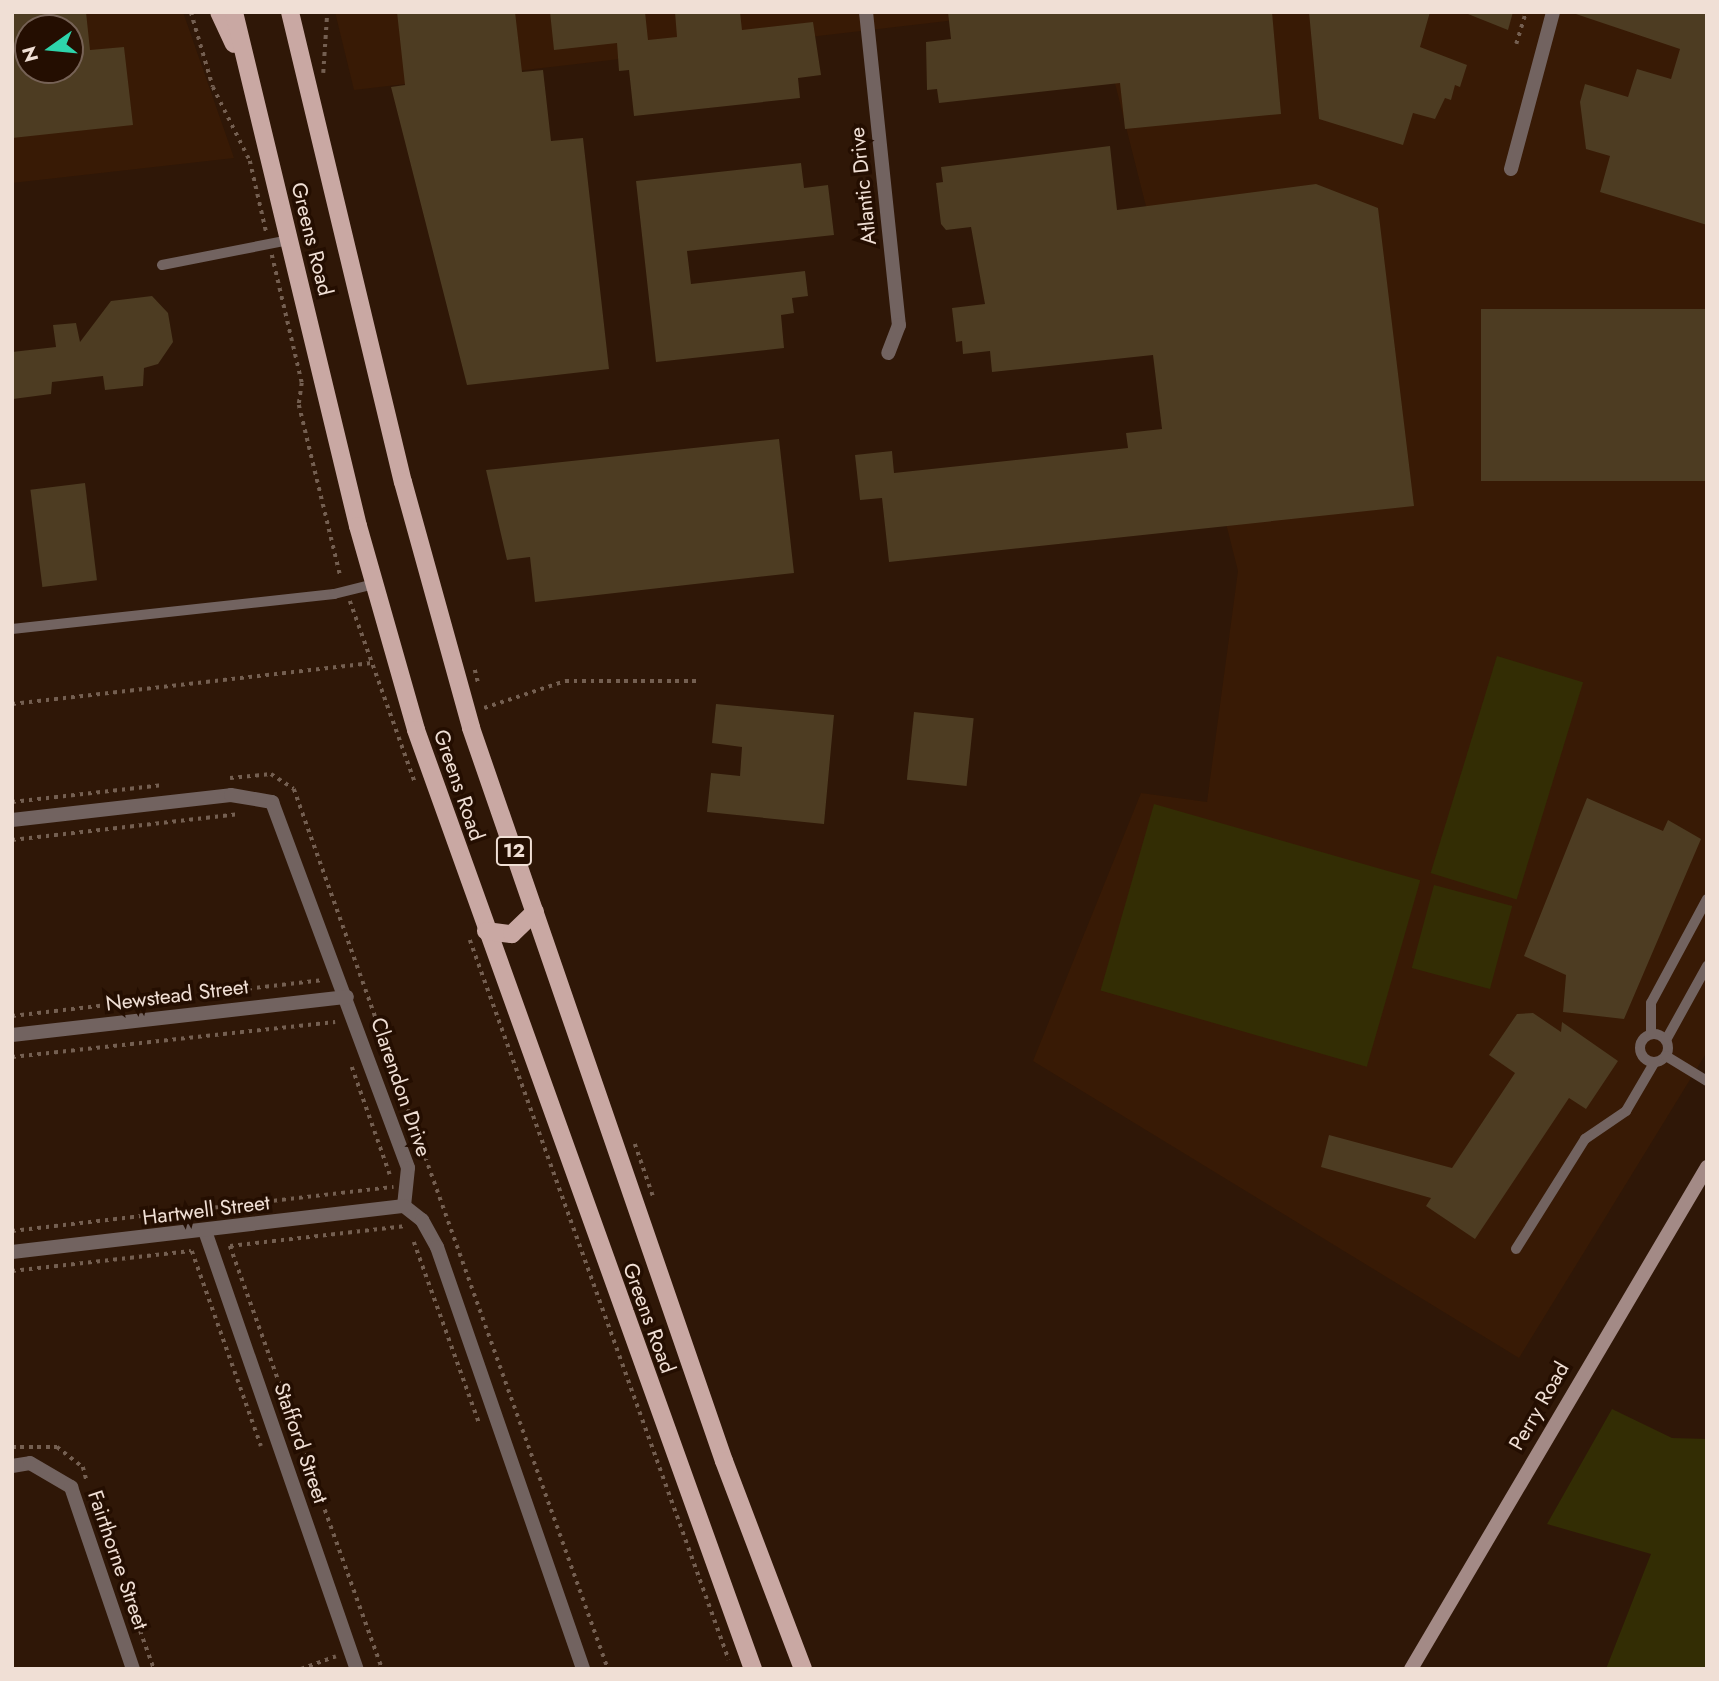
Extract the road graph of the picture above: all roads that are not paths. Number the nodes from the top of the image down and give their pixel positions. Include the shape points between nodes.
1 (219, 12) edge
2 (234, 12) edge
3 (290, 12) edge
4 (866, 12) edge
5 (1553, 12) edge
6 (249, 72) junction
7 (1511, 169) dead end
8 (289, 240) junction
9 (162, 265) dead end
10 (888, 353) dead end
11 (374, 584) junction
12 (12, 629) edge
13 (12, 820) edge
14 (1707, 899) edge
15 (535, 912) junction
16 (486, 932) junction
17 (1707, 966) edge
18 (347, 997) junction
19 (1651, 1034) junction
20 (12, 1035) edge
21 (1666, 1040) junction
22 (1666, 1056) junction
23 (1654, 1063) junction
24 (1707, 1081) edge
25 (1707, 1167) edge
26 (403, 1207) junction
27 (205, 1231) junction
28 (1516, 1249) dead end
29 (12, 1252) edge
30 (12, 1466) edge
31 (133, 1669) edge
32 (357, 1669) edge
33 (583, 1669) edge
34 (753, 1669) edge
35 (803, 1669) edge
36 (1411, 1669) edge

1 - 6 main road
2 - 6 main road, Greens Road / 12
3 - 15 main road, Greens Road / 12 via 433,597
4 - 10 street, Atlantic Drive via 899,325
5 - 7 street
6 - 8 main road, Greens Road / 12
8 - 9 lane
8 - 11 main road, Greens Road / 12
11 - 12 lane via 327,595
11 - 16 main road, Greens Road / 12 via 416,730
13 - 18 street, Clarendon Drive via 231,795 272,802
14 - 19 lane via 1651,1003
15 - 16 main road via 512,934
15 - 35 main road, Greens Road / 12 via 724,1461
16 - 34 main road, Greens Road / 12
17 - 21 lane
18 - 20 street, Newstead Street
18 - 26 street, Clarendon Drive via 408,1168
19 - 21 lane
19 - 23 lane via 1640,1049 1642,1057
21 - 22 lane
22 - 23 lane
22 - 24 lane
23 - 28 lane via 1626,1111 1585,1139
25 - 36 main road, Perry Road
26 - 27 street, Hartwell Street
26 - 33 street via 422,1220 437,1247
27 - 29 street, Hartwell Street
27 - 32 street, Stafford Street
30 - 31 street, Fairthorne Street via 30,1463 71,1487

